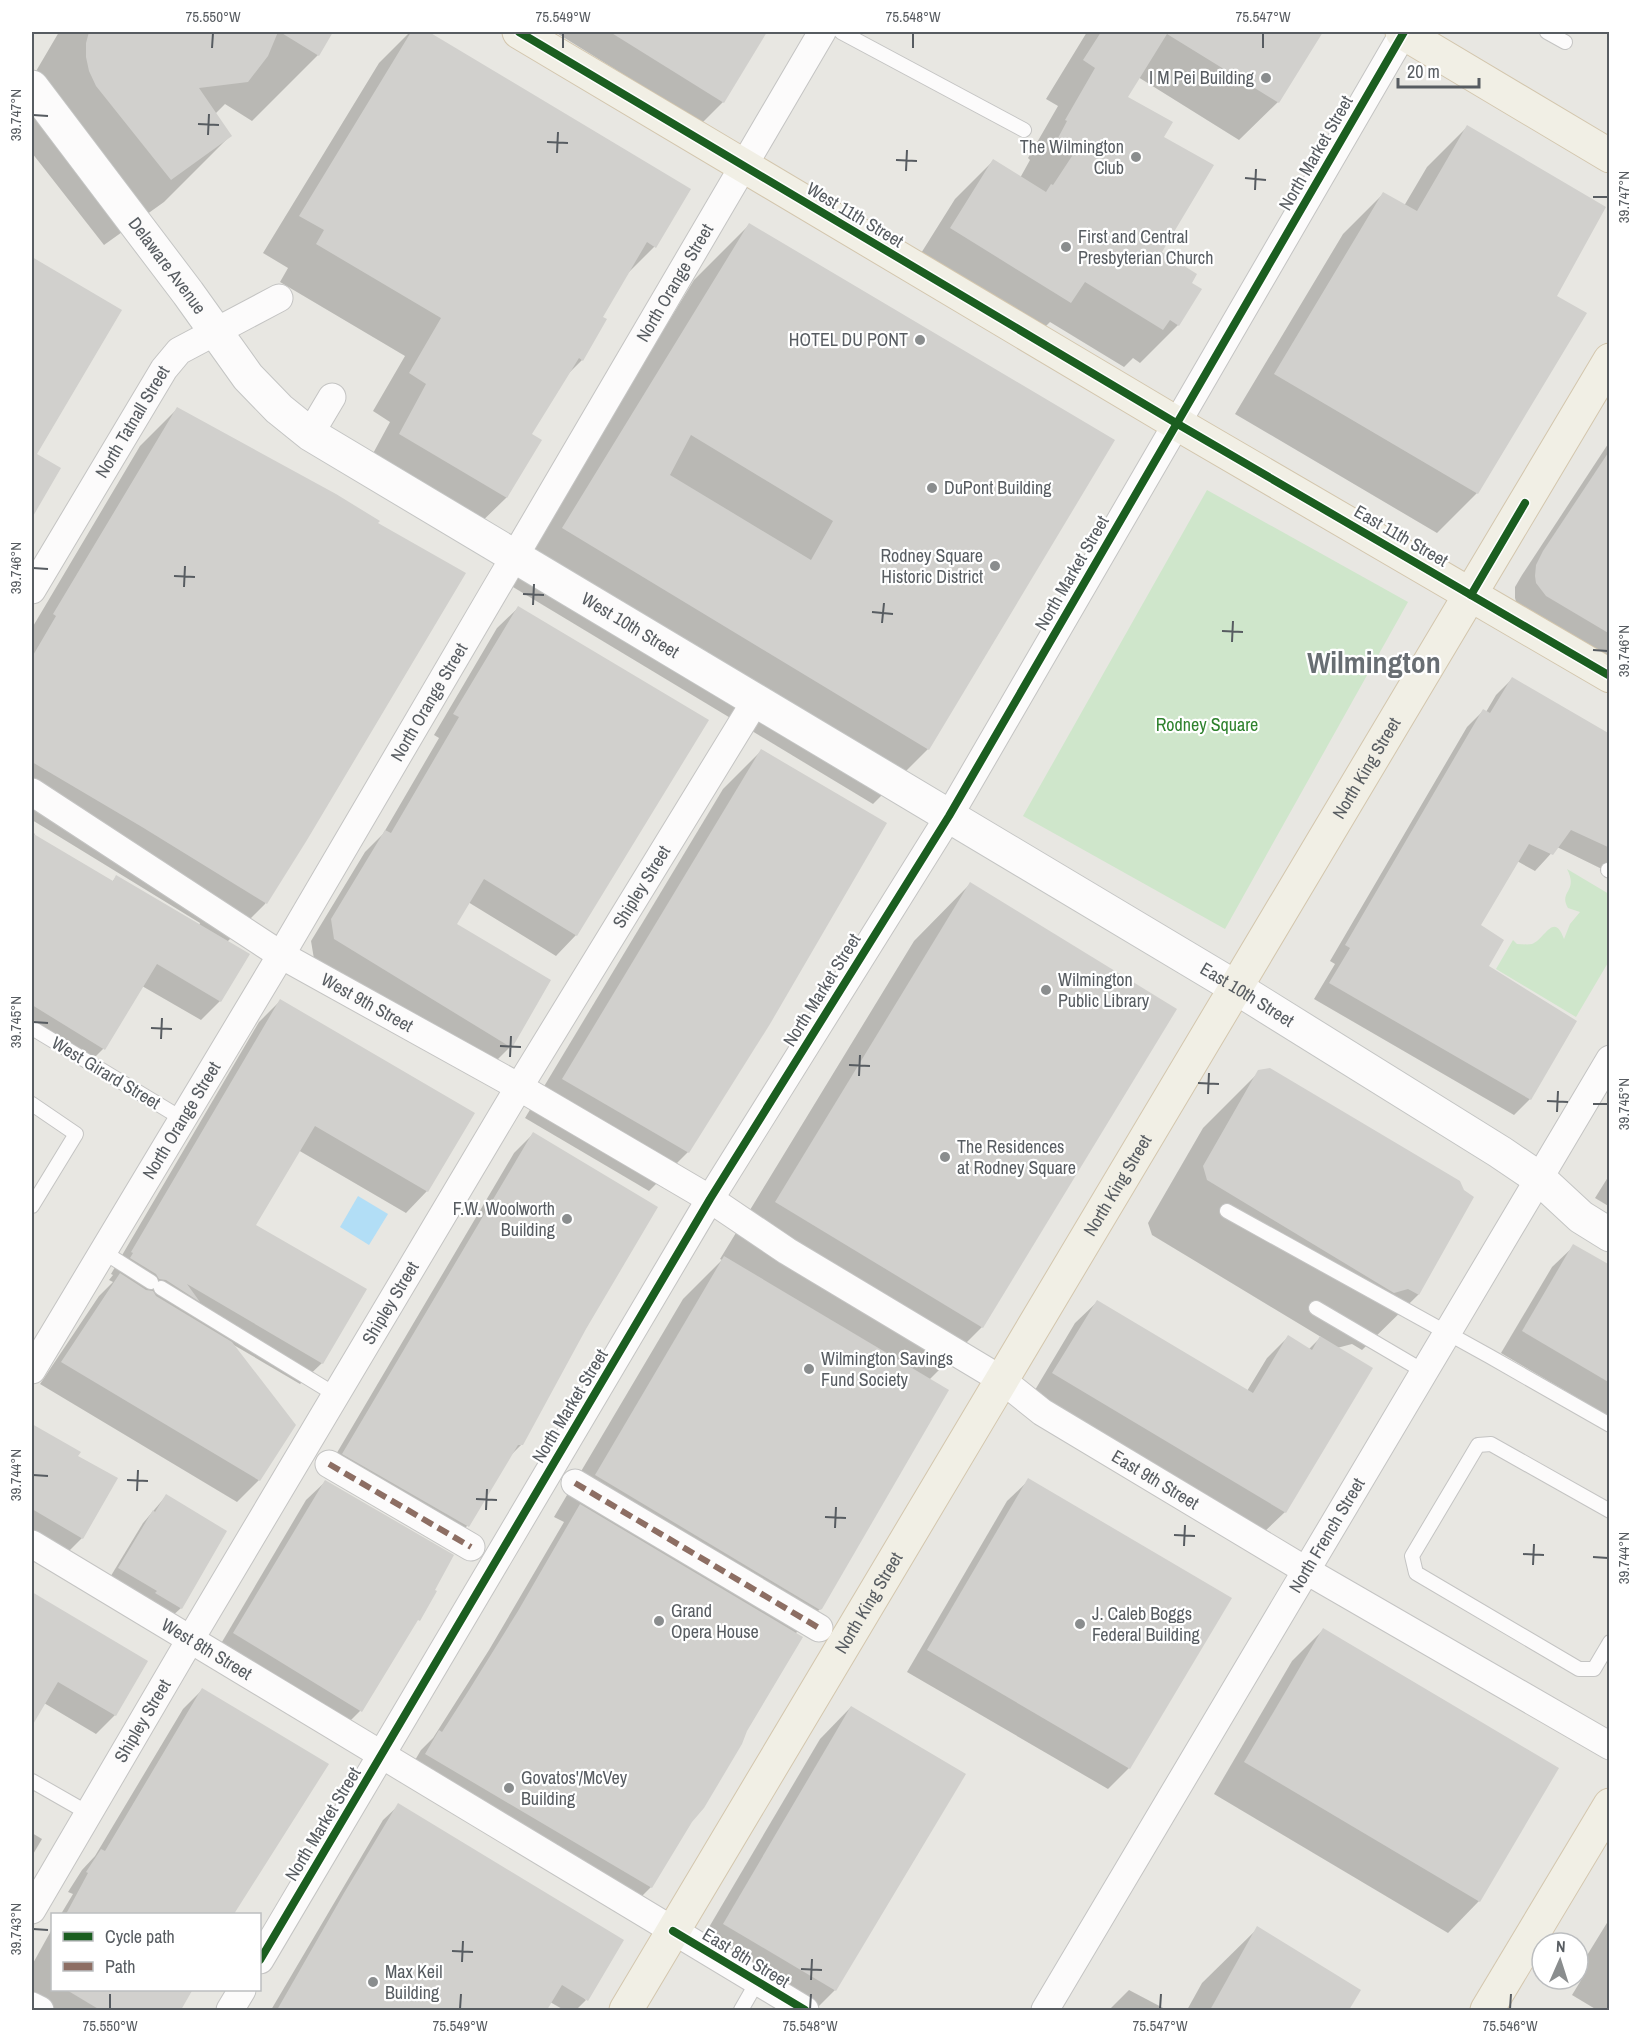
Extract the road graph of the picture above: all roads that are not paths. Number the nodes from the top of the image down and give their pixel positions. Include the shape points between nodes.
1 (519, 32) edge
2 (822, 32) edge
3 (841, 32) edge
4 (1403, 32) edge
5 (1547, 32) edge
6 (1565, 42) dead end
7 (32, 87) edge
8 (1024, 130) dead end
9 (1610, 156) edge
10 (742, 165) junction
11 (279, 298) dead end
12 (216, 331) junction
13 (1610, 360) edge
14 (332, 397) dead end
15 (1176, 423) junction
16 (310, 434) junction
17 (515, 557) junction
18 (32, 590) edge
19 (1471, 595) junction
20 (1610, 676) edge
21 (756, 700) junction
22 (32, 792) edge
23 (949, 816) junction
24 (281, 955) junction
25 (1235, 987) junction
26 (32, 1028) edge
27 (1610, 1059) edge
28 (519, 1087) junction
29 (32, 1104) edge
30 (181, 1118) junction
31 (1540, 1179) junction
32 (38, 1183) edge
33 (710, 1199) junction
34 (32, 1206) edge
35 (1610, 1210) edge
36 (1227, 1211) dead end
37 (1610, 1236) edge
38 (102, 1251) junction
39 (1316, 1308) dead end
40 (1448, 1334) junction
41 (32, 1370) edge
42 (1425, 1372) junction
43 (1002, 1380) junction
44 (336, 1395) junction
45 (1610, 1425) edge
46 (329, 1464) dead end
47 (575, 1483) dead end
48 (1610, 1511) edge
49 (32, 1544) edge
50 (471, 1547) dead end
51 (1307, 1571) junction
52 (819, 1628) dead end
53 (190, 1640) junction
54 (1610, 1642) edge
55 (1610, 1746) edge
56 (381, 1755) junction
57 (32, 1781) edge
58 (1610, 1805) edge
59 (88, 1813) junction
60 (32, 1910) edge
61 (673, 1931) junction
62 (261, 1958) edge
63 (757, 1982) junction
64 (241, 1991) edge
65 (32, 2006) edge
66 (40, 2010) edge
67 (230, 2010) edge
68 (626, 2010) edge
69 (741, 2010) edge
70 (805, 2010) edge
71 (1045, 2010) edge
72 (1487, 2010) edge

1 - 10 main road, West 11th Street
2 - 10 street, North Orange Street
3 - 8 lane
4 - 9 main road
4 - 15 street, North Market Street
5 - 6 lane
7 - 12 main road, Delaware Avenue
10 - 15 main road, West 11th Street
10 - 17 street, North Orange Street
11 - 12 street, North Tatnall Street
12 - 16 main road, Delaware Avenue via 248,376 279,410
12 - 18 street, North Tatnall Street via 179,351 164,369
13 - 19 main road, North King Street
14 - 16 street
15 - 19 main road, East 11th Street
15 - 23 street, North Market Street
16 - 17 main road, West 10th Street
17 - 21 main road, West 10th Street
17 - 24 street, North Orange Street
19 - 20 main road, East 11th Street
19 - 25 main road, North King Street
21 - 23 main road, West 10th Street
21 - 28 street, Shipley Street
22 - 24 street, West 9th Street
23 - 25 main road, East 10th Street
23 - 33 street, North Market Street
24 - 28 street, West 9th Street
24 - 30 street, North Orange Street
25 - 31 main road, East 10th Street
25 - 43 main road, North King Street
26 - 30 lane, West Girard Street
27 - 31 street, North French Street
28 - 33 street, West 9th Street
28 - 44 street, Shipley Street
29 - 32 lane via 76,1134
30 - 38 street, North Orange Street
31 - 35 main road, East 10th Street via 1589,1196
31 - 37 main road, East 10th Street via 1581,1217
31 - 40 street, North French Street
32 - 34 lane
33 - 43 street, East 9th Street via 787,1251
33 - 56 street, North Market Street
36 - 40 lane
38 - 41 street, North Orange Street
38 - 44 lane
39 - 42 lane
40 - 42 street, North French Street
40 - 45 lane
42 - 51 street, North French Street
43 - 51 street, East 9th Street via 1042,1412
43 - 61 main road, North King Street
44 - 53 street, Shipley Street
46 - 50 street
47 - 52 street
48 - 54 lane via 1491,1444 1478,1445 1412,1556 1416,1573 1579,1669 1594,1669
49 - 53 street, West 8th Street
51 - 55 street, East 9th Street
51 - 71 street, North French Street
53 - 56 street, West 8th Street
53 - 59 street, Shipley Street
56 - 61 street, East 8th Street
56 - 62 street, North Market Street
57 - 59 lane
58 - 72 main road
59 - 60 street, Shipley Street
61 - 63 street, East 8th Street
61 - 68 main road, North King Street
63 - 69 lane
63 - 70 street, East 8th Street
64 - 67 street
65 - 66 street

